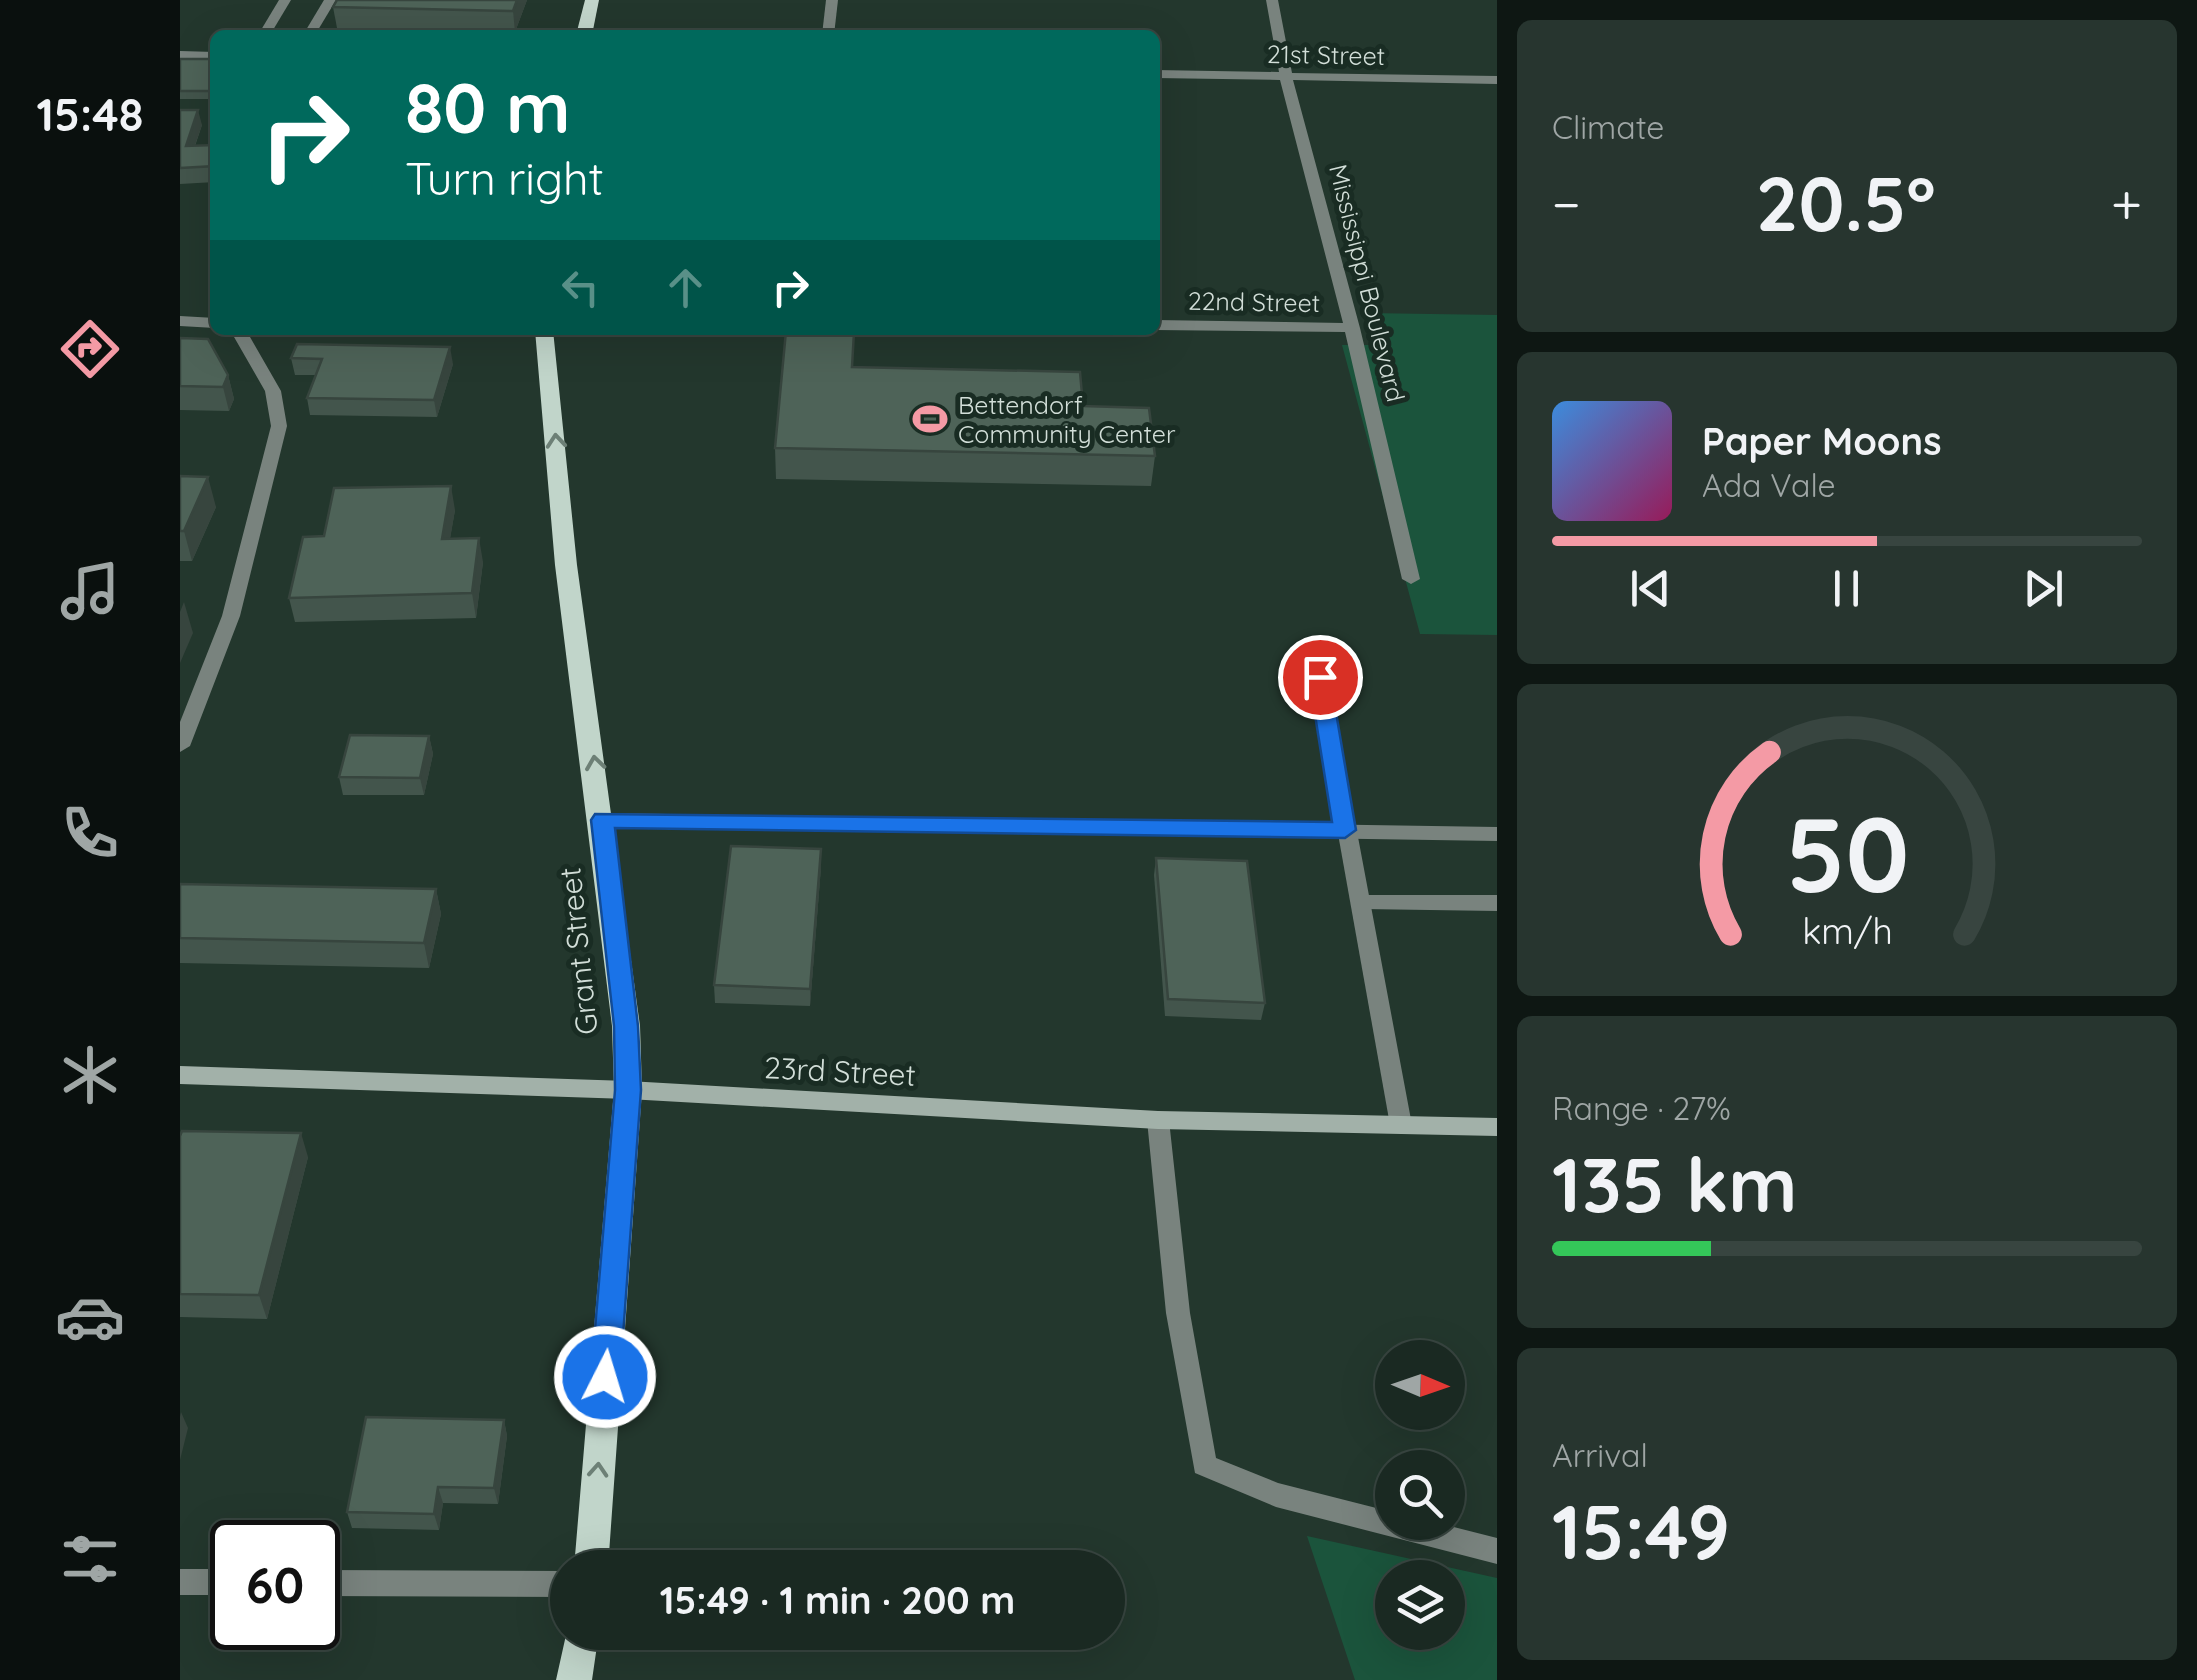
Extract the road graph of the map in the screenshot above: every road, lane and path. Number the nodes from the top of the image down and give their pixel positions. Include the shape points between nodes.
1 (286, 0) edge
2 (330, 0) edge
3 (592, 0) edge
4 (832, 0) edge
5 (1272, 0) edge
6 (267, 30) edge
7 (312, 30) edge
8 (585, 30) edge
9 (829, 30) edge
10 (180, 55) edge
11 (210, 56) edge
12 (1160, 74) edge
13 (1286, 77) junction
14 (1497, 80) edge
15 (180, 321) edge
16 (210, 322) edge
17 (1160, 325) edge
18 (1352, 328) junction
19 (241, 335) edge
20 (544, 335) edge
21 (1411, 579) dead end
22 (1320, 677) dead end
23 (180, 746) edge
24 (603, 820) junction
25 (1345, 830) junction
26 (1497, 834) edge
27 (1362, 902) junction
28 (1497, 903) edge
29 (180, 1075) edge
30 (628, 1090) junction
31 (1158, 1120) junction
32 (1401, 1125) junction
33 (1497, 1127) edge
34 (592, 1550) edge
35 (1497, 1551) edge
36 (180, 1582) edge
37 (210, 1582) edge
38 (340, 1583) edge
39 (550, 1584) edge
40 (579, 1650) edge
41 (574, 1680) edge

1 - 6 street
2 - 7 street
3 - 8 main road
4 - 9 street
5 - 13 street, Mississippi Boulevard
10 - 11 street
12 - 13 street, 21st Street
13 - 14 street, 21st Street
13 - 18 street, Mississippi Boulevard
15 - 16 street
17 - 18 street, 22nd Street
18 - 21 street, Mississippi Boulevard
19 - 23 street via 274,391 279,426 231,616
24 -> 20 main road, Grant Street via 566,565
22 - 25 street
24 - 25 street
24 - 30 main road, Grant Street
25 - 26 street
25 - 27 street
27 - 28 street
27 - 32 street
29 - 30 street, 23rd Street
30 - 31 street, 23rd Street
34 -> 30 main road, Grant Street
31 - 32 street, 23rd Street
31 - 35 street via 1178,1314 1204,1464 1276,1494
32 - 33 street, 23rd Street
36 - 37 street
38 - 39 street
40 - 41 main road

